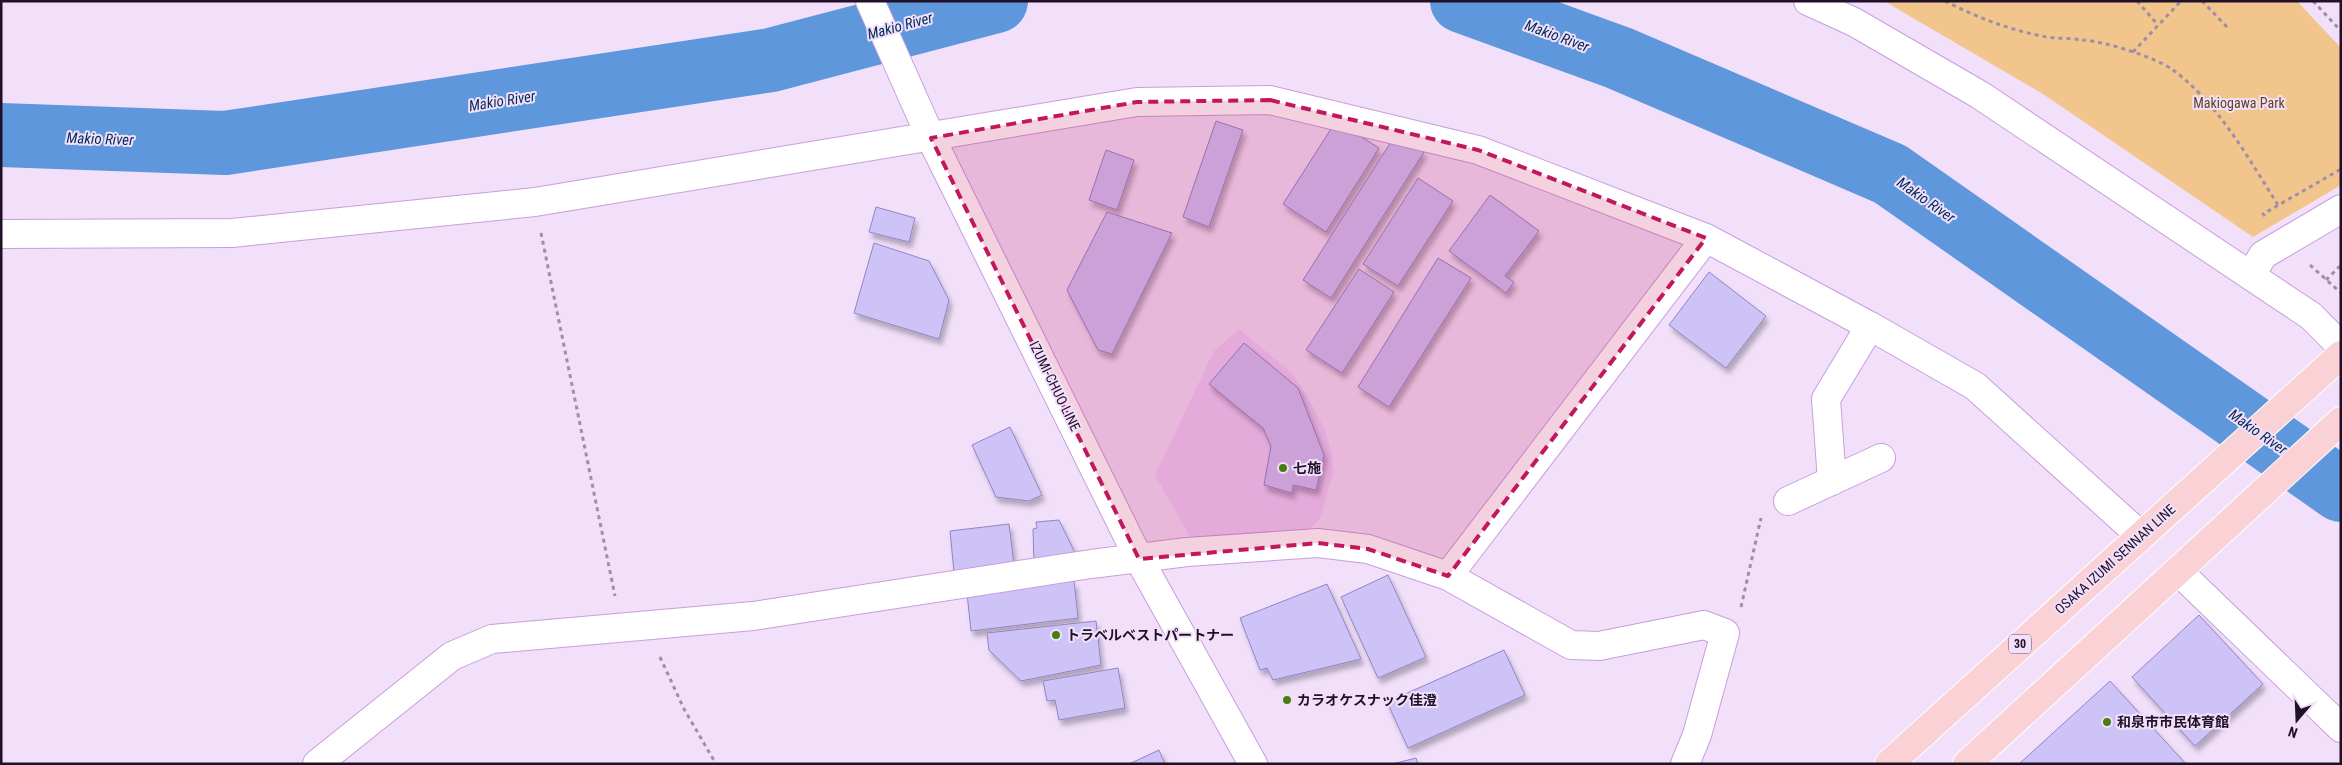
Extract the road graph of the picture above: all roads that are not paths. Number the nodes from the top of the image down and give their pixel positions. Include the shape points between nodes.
1 (870, 1) edge
2 (1808, 1) edge
3 (929, 134) junction
4 (2341, 209) edge
5 (1, 234) edge
6 (1706, 238) junction
7 (2251, 275) junction
8 (1870, 326) junction
9 (2337, 356) edge
10 (2341, 421) edge
11 (1881, 458) dead end
12 (1832, 481) junction
13 (1788, 501) road end
14 (2146, 530) junction
15 (1139, 559) junction
16 (2182, 567) junction
17 (1448, 576) junction
18 (2341, 728) edge
19 (317, 764) edge
20 (1253, 764) edge
21 (1685, 764) edge
22 (1889, 764) edge
23 (1967, 764) edge

1 - 3 street, IZUMI-CHUO LINE
2 - 7 street via 1854,22 1980,95
3 - 5 street via 535,202 232,233
3 - 6 street via 1137,102 1270,100 1478,150
3 - 15 street, IZUMI-CHUO LINE
4 - 7 street via 2263,255
6 - 8 street
6 - 17 street
7 - 9 street via 2311,316
8 - 12 street via 1826,399
8 - 14 street via 1975,386
9 - 14 main road, OSAKA IZUMI SENNAN LINE / 30
10 - 16 main road
11 - 12 street
12 - 13 street
14 - 22 main road, OSAKA IZUMI SENNAN LINE / 30
15 - 17 street via 1187,552 1318,543 1368,549
15 - 19 street via 753,616 492,639 452,656
15 - 20 street, IZUMI-CHUO LINE
16 - 18 street
16 - 23 main road
17 - 21 street via 1571,645 1599,646 1704,625 1725,633 1697,735

